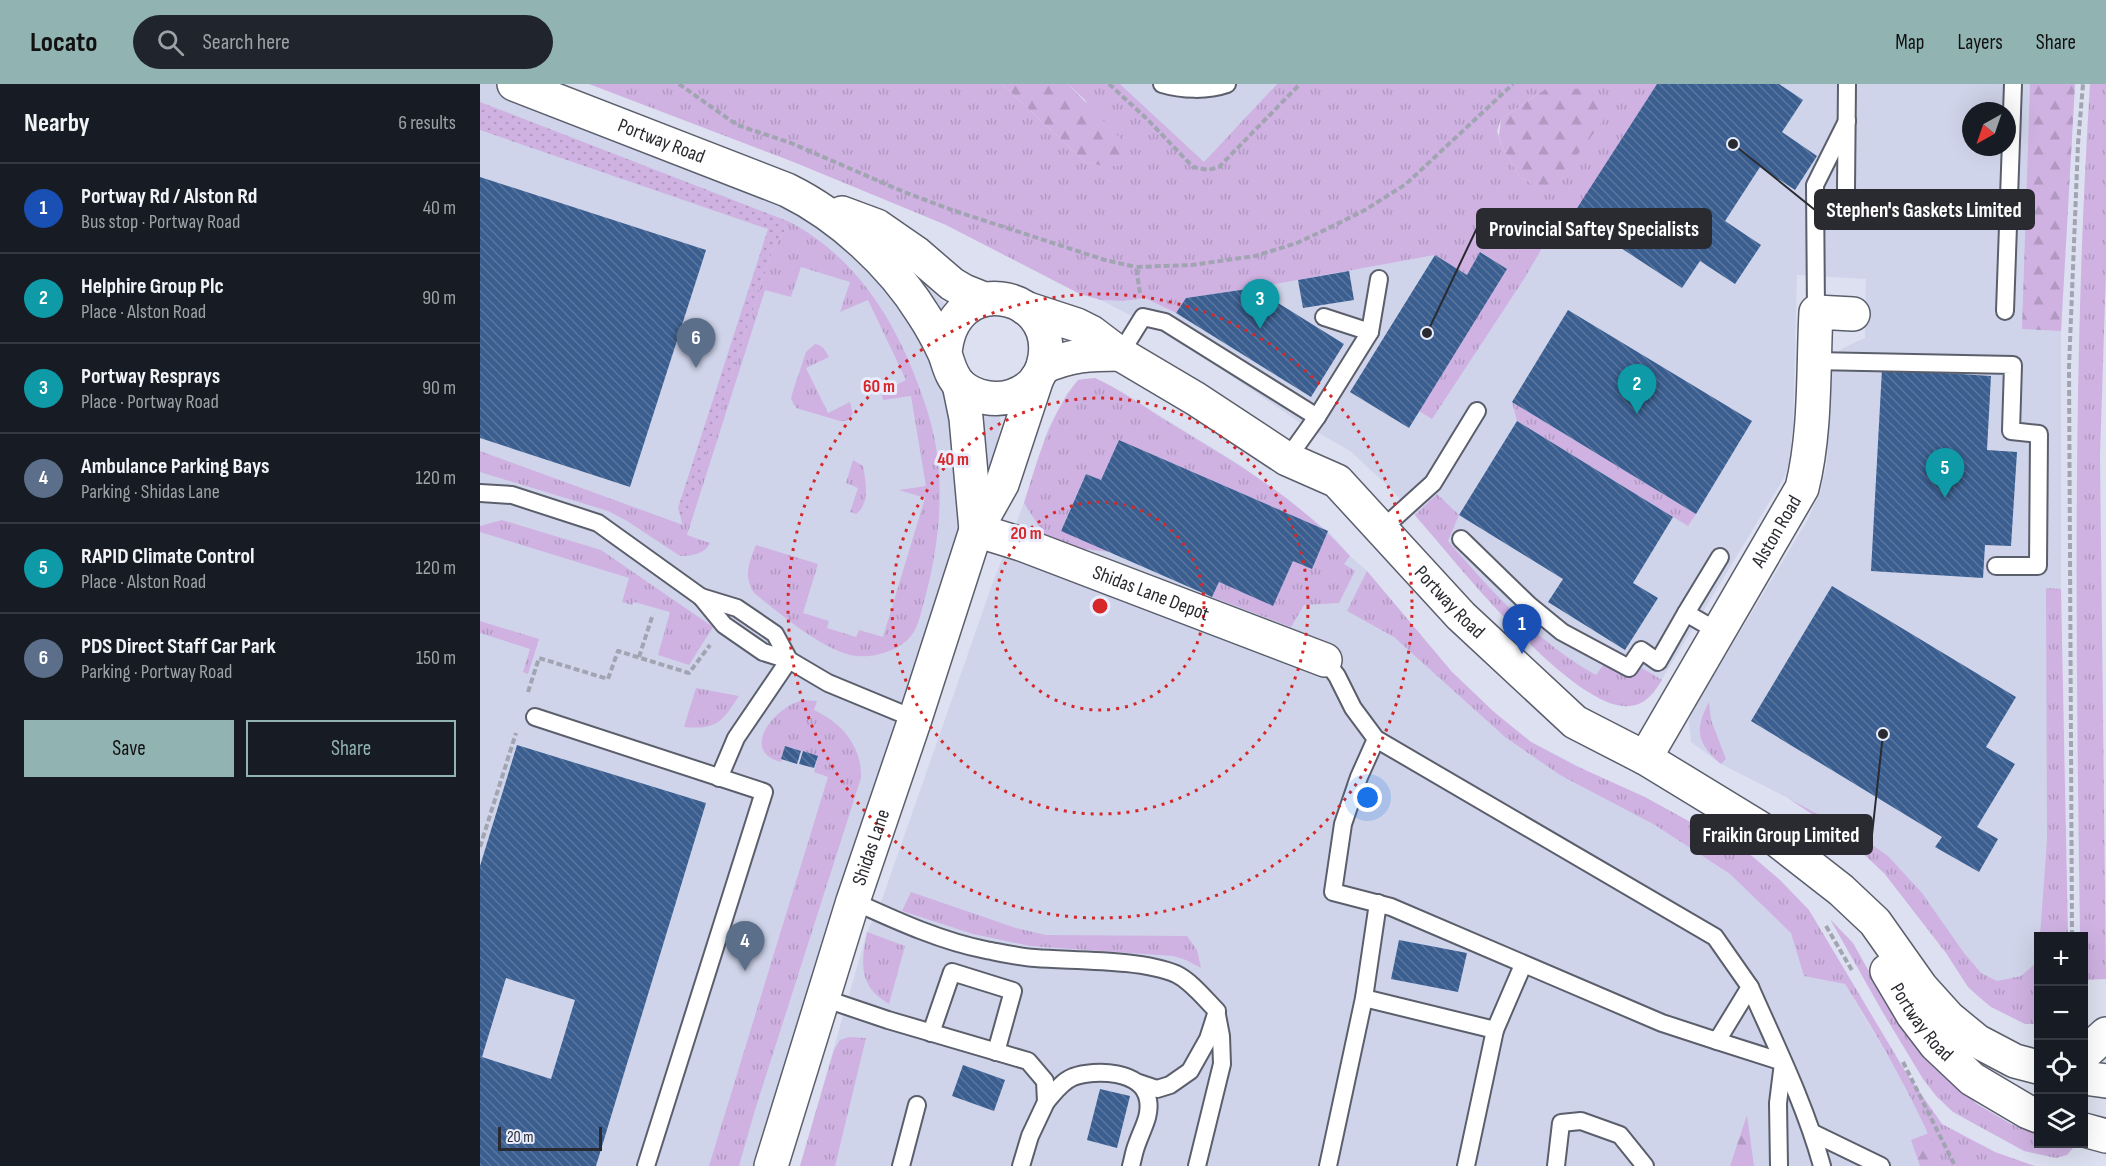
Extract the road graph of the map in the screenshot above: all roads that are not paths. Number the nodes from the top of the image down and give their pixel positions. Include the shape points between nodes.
1 (514, 84) edge
2 (1162, 84) edge
3 (1227, 84) edge
4 (1847, 84) edge
5 (2013, 84) edge
6 (1847, 121) junction
7 (1846, 190) dead end
8 (807, 200) junction
9 (1378, 279) dead end
10 (984, 299) junction
11 (1025, 308) junction
12 (2005, 311) dead end
13 (1816, 312) junction
14 (1853, 314) dead end
15 (1324, 317) dead end
16 (1370, 332) junction
17 (945, 354) junction
18 (1120, 354) junction
19 (1814, 361) junction
20 (1040, 373) junction
21 (959, 384) junction
22 (1477, 411) dead end
23 (1317, 417) junction
24 (1287, 459) junction
25 (480, 493) edge
26 (976, 530) junction
27 (1381, 530) junction
28 (1461, 539) dead end
29 (1720, 557) dead end
30 (1996, 566) dead end
31 (1686, 614) junction
32 (1717, 631) junction
33 (789, 660) junction
34 (1325, 660) joint
35 (535, 717) dead end
36 (915, 718) junction
37 (1377, 739) junction
38 (1645, 758) junction
39 (719, 778) junction
40 (1841, 890) junction
41 (853, 901) junction
42 (1378, 903) junction
43 (1523, 965) junction
44 (1750, 987) junction
45 (823, 998) junction
46 (1364, 998) junction
47 (1216, 1011) junction
48 (1495, 1030) junction
49 (931, 1033) junction
50 (2106, 1034) edge
51 (1717, 1041) junction
52 (2088, 1050) edge
53 (996, 1052) junction
54 (1783, 1062) junction
55 (2034, 1066) edge
56 (2088, 1079) edge
57 (2106, 1081) edge
58 (1139, 1083) junction
59 (1046, 1102) junction
60 (917, 1105) dead end
61 (2034, 1114) edge
62 (2088, 1131) edge
63 (1813, 1132) junction
64 (2106, 1136) edge
65 (646, 1166) edge
66 (771, 1166) edge
67 (901, 1166) edge
68 (1021, 1166) edge
69 (1131, 1166) edge
70 (1197, 1166) edge
71 (1328, 1166) edge
72 (1466, 1166) edge
73 (1556, 1166) edge
74 (1645, 1166) edge
75 (1779, 1166) edge
76 (1822, 1166) edge
77 (1881, 1166) edge

1 - 8 street, Portway Road
2 - 3 lane via 1198,89
4 - 6 lane
5 - 12 lane
6 - 7 lane
6 - 13 lane via 1815,184
8 - 10 street, Portway Road via 877,226 952,284
8 - 17 street, Portway Road via 864,244 891,272 923,313
9 - 16 lane
10 - 11 street, Portway Road via 1008,300
10 - 17 street via 957,316 948,333
11 - 18 street, Portway Road via 1077,325
11 - 20 street via 1041,328 1046,342
13 - 14 street
13 - 19 street, Alston Road
15 - 16 lane
16 - 23 lane
17 - 21 street, Portway Road
18 - 20 street via 1065,358
18 - 23 lane via 1143,316 1165,322
18 - 24 street, Portway Road
19 - 30 lane via 2013,365 2011,431 2039,434 2038,566
19 - 32 street, Alston Road via 1802,488
20 - 21 street via 1028,388 1001,399 972,394
20 - 26 street, Shidas Lane via 1002,484
21 - 26 street, Shidas Lane via 966,418
22 - 27 lane via 1433,483
23 - 24 lane
24 - 27 street, Portway Road via 1337,481
25 - 33 lane via 512,495 598,523 701,597 736,608 775,634
26 - 34 street, Shidas Lane Depot
26 - 36 street, Shidas Lane
27 - 38 street, Portway Road via 1461,616 1575,722
28 - 31 lane via 1562,632 1629,668 1641,650 1658,662
29 - 31 lane
31 - 32 lane
32 - 38 street, Alston Road
33 - 36 lane via 828,683
33 - 39 lane via 736,738
34 - 37 lane via 1353,708
35 - 39 lane
36 - 41 street, Shidas Lane
37 - 42 lane via 1342,824 1333,892
37 - 44 lane via 1714,937
38 - 40 street, Portway Road via 1768,833
39 - 65 lane via 764,792
40 - 55 street, Portway Road via 1875,922 1921,987 1949,1018 1977,1041 2015,1061
40 - 61 street, Portway Road via 1913,1015 1936,1046 1972,1079
41 - 45 street, Shidas Lane
41 - 47 lane via 902,923 982,949 1033,958 1149,967 1178,975
42 - 43 lane
42 - 46 lane
43 - 48 lane
43 - 51 lane via 1662,1023
44 - 51 lane
44 - 54 lane
45 - 49 lane
45 - 66 street, Shidas Lane
46 - 48 lane
46 - 71 lane
47 - 58 lane via 1208,1039 1190,1071 1157,1089
47 - 70 lane via 1222,1064
48 - 72 lane
49 - 53 lane
49 - 53 lane via 952,972 1013,991
50 - 52 street
51 - 54 lane
53 - 59 lane via 1028,1061 1045,1081
54 - 63 lane
54 - 75 lane via 1778,1103
56 - 57 street
58 - 59 lane via 1101,1072 1073,1077
58 - 69 lane via 1148,1098 1148,1116
59 - 68 lane
60 - 67 lane
62 - 64 street
63 - 76 lane
63 - 77 lane
73 - 74 lane via 1561,1123 1581,1121 1620,1135

